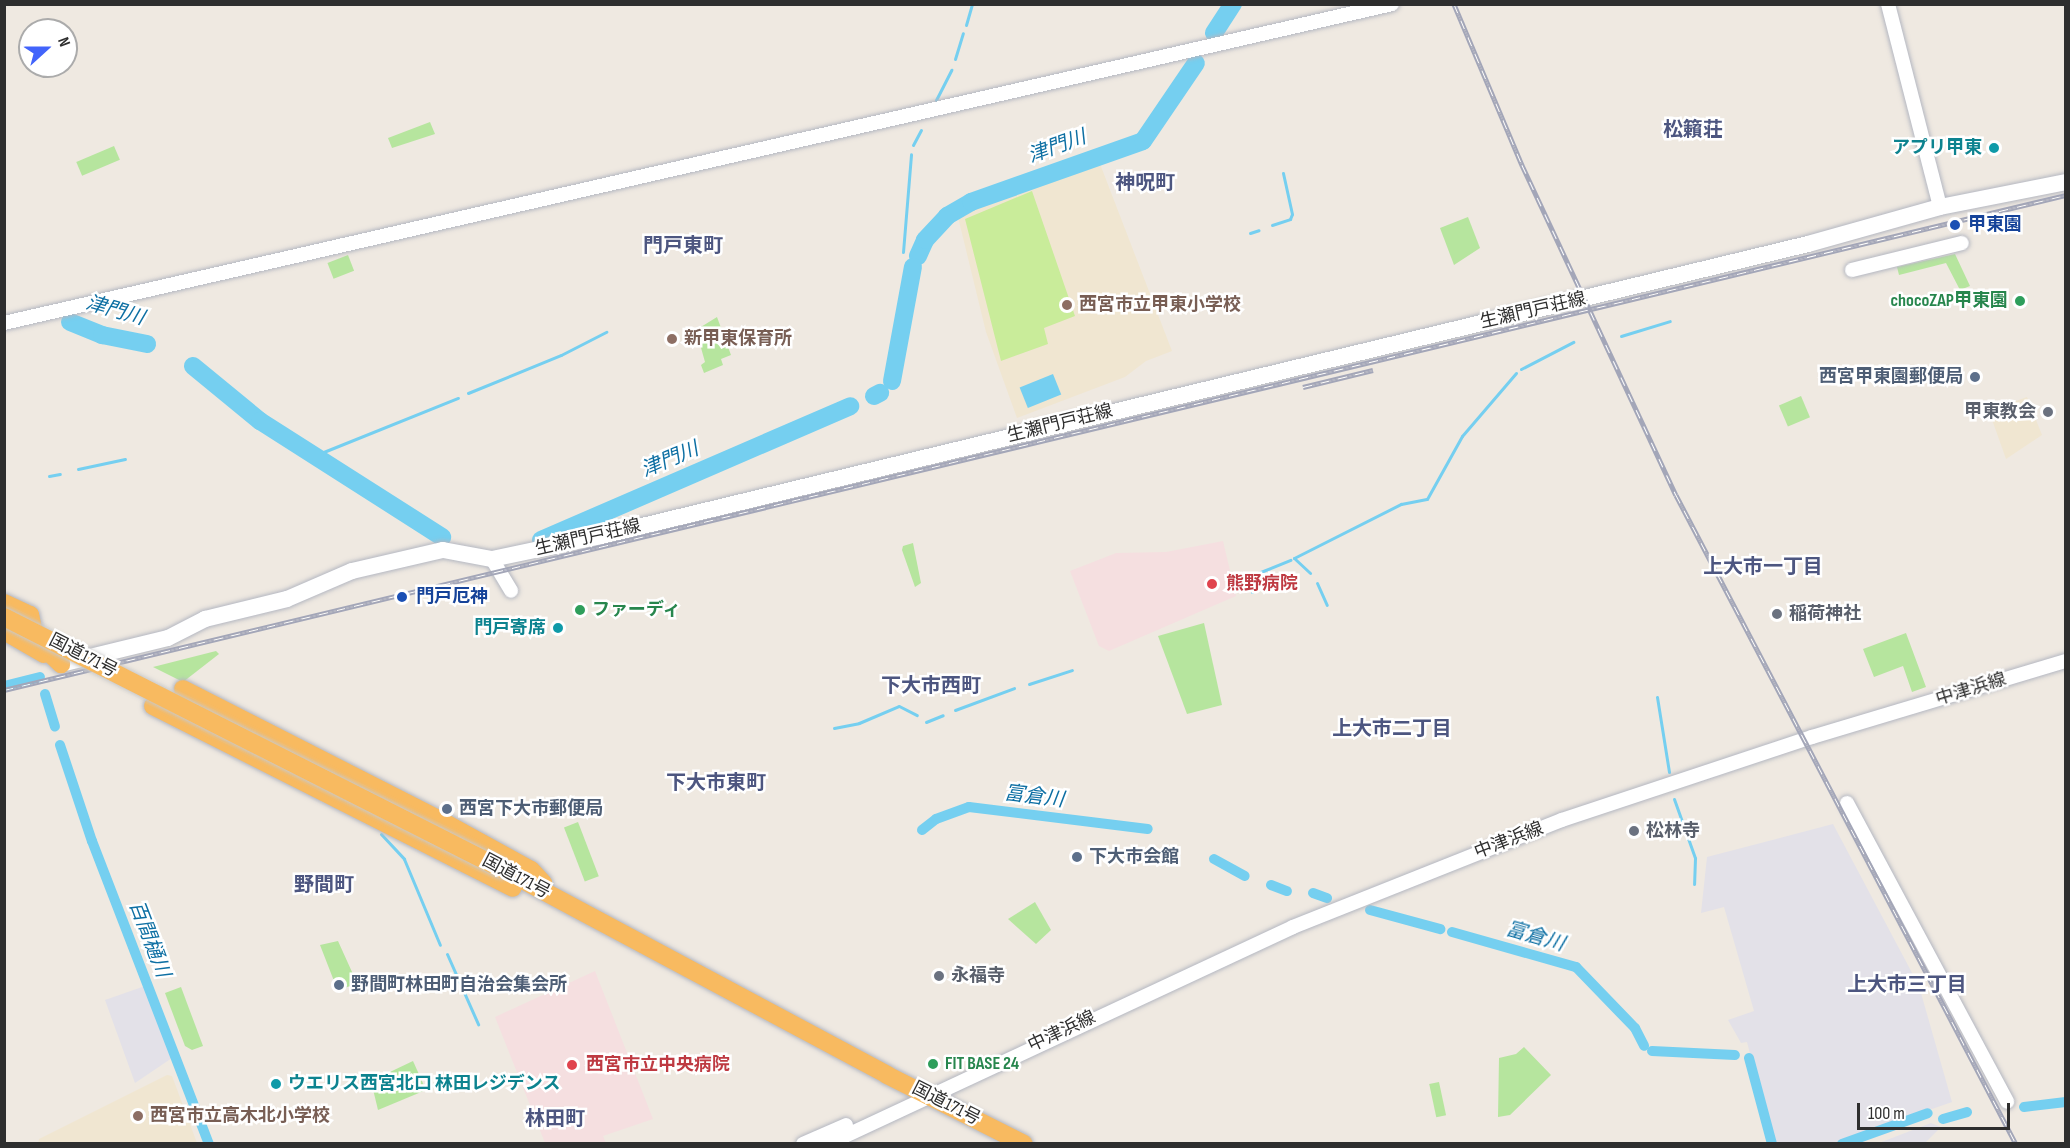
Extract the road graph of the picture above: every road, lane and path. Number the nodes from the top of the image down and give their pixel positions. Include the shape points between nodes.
1 (1392, 4) edge
2 (1888, 4) edge
3 (2066, 182) edge
4 (1940, 207) junction
5 (1962, 243) dead end
6 (1852, 270) dead end
7 (4, 323) edge
8 (492, 559) junction
9 (511, 591) dead end
10 (4, 603) edge
11 (4, 617) edge
12 (18, 632) edge
13 (2066, 661) edge
14 (62, 664) joint
15 (183, 689) dead end
16 (153, 706) dead end
17 (1847, 803) dead end
18 (561, 901) junction
19 (928, 1094) junction
20 (2007, 1102) dead end
21 (803, 1143) edge
22 (828, 1143) edge
23 (1024, 1143) edge

1 - 7 street
2 - 4 street
3 - 4 main road, 生瀬門戸荘線
4 - 8 main road, 生瀬門戸荘線 via 1593,297
5 - 6 street
8 - 9 street
8 - 14 main road, 生瀬門戸荘線 via 443,550 352,571 287,599 205,619 168,638
10 - 12 highway via 30,615
11 - 18 highway, 国道171号, bridge
12 - 14 highway
13 - 19 street, 中津浜線 via 1607,803 1293,927
15 - 18 highway via 531,870
16 - 18 highway via 515,890
17 - 20 street
18 - 19 highway, 国道171号
19 - 21 street, 中津浜線
19 - 22 street, 中津浜線
19 - 23 highway, 国道171号

